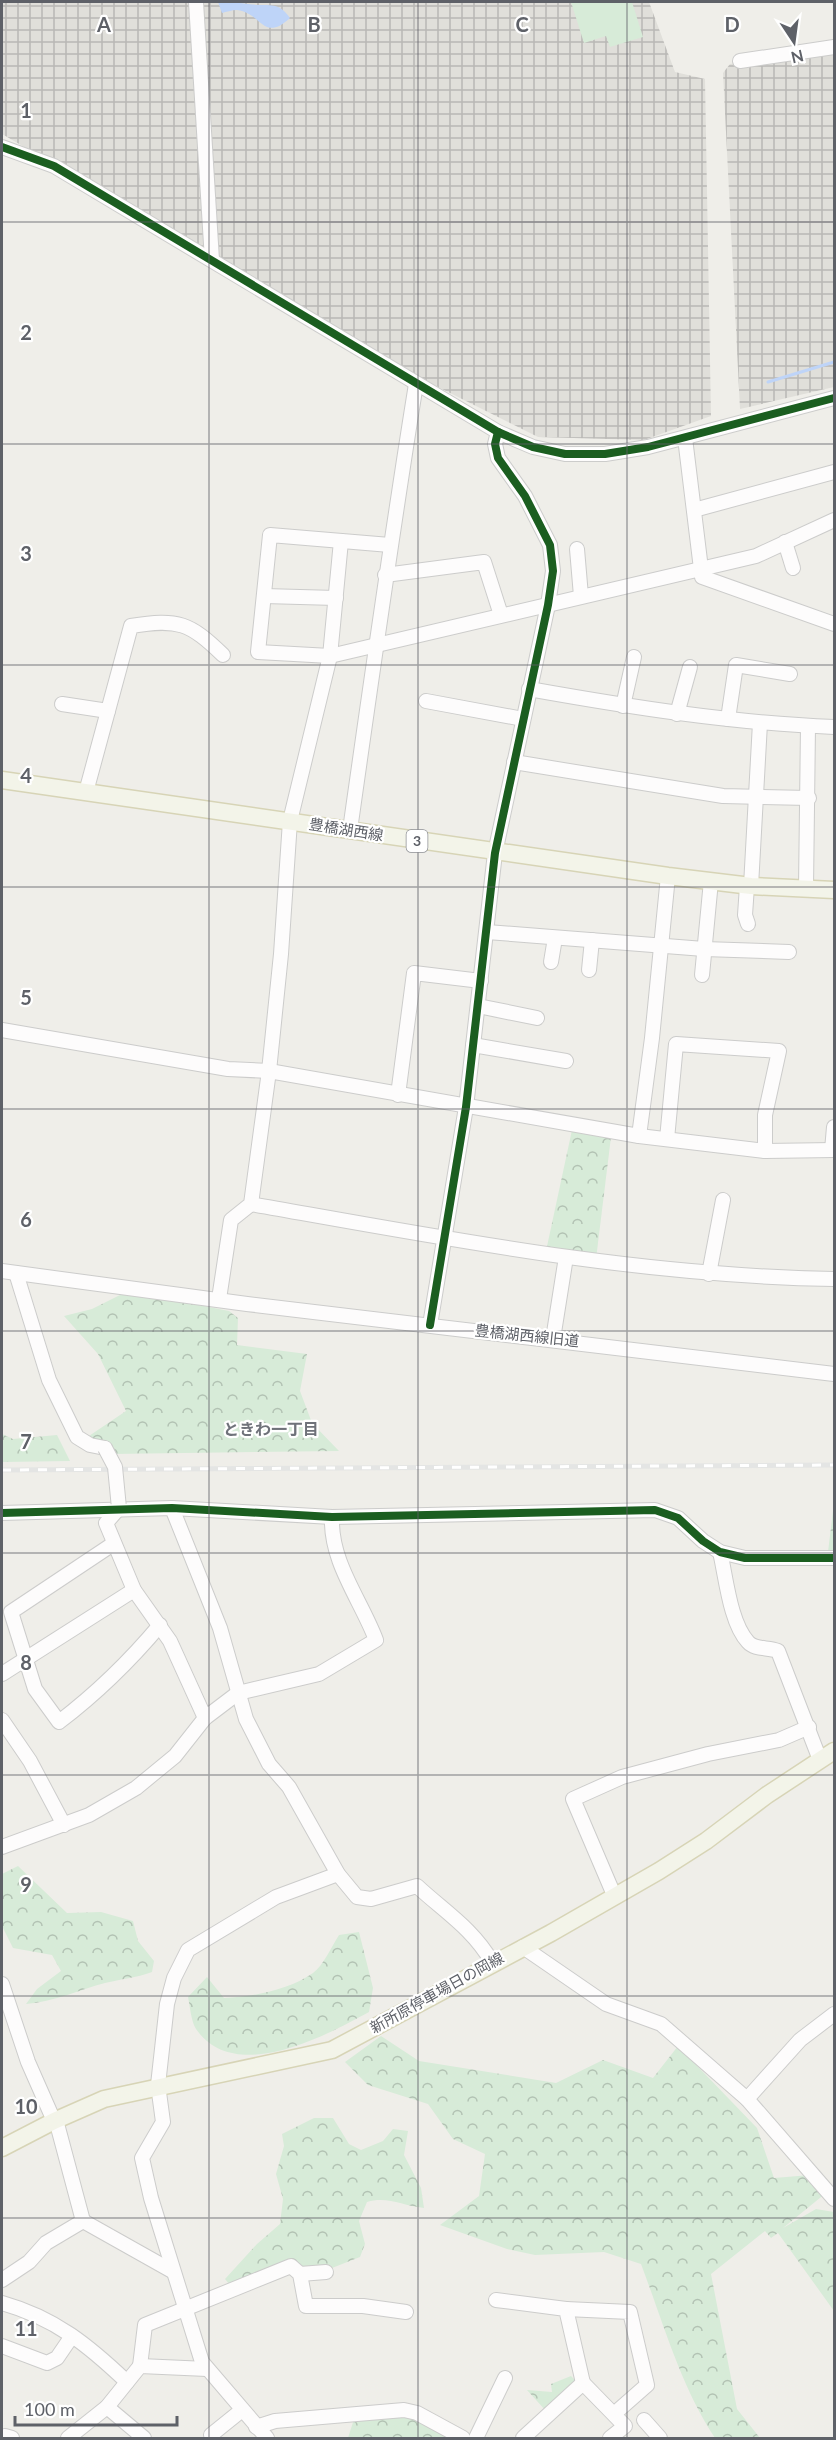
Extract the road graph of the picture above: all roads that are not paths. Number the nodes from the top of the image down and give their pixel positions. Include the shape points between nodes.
1 (196, 2) edge
2 (834, 47) edge
3 (740, 62) dead end
4 (2, 147) edge
5 (212, 260) junction
6 (416, 384) junction
7 (834, 398) edge
8 (498, 432) junction
9 (685, 438) junction
10 (834, 472) edge
11 (694, 510) junction
12 (834, 520) edge
13 (342, 541) junction
14 (785, 542) junction
15 (390, 545) junction
16 (577, 549) dead end
17 (702, 567) junction
18 (793, 568) dead end
19 (385, 575) junction
20 (264, 596) junction
21 (581, 596) junction
22 (336, 598) junction
23 (548, 605) junction
24 (501, 615) junction
25 (834, 624) edge
26 (378, 643) junction
27 (224, 655) dead end
28 (330, 656) junction
29 (634, 657) dead end
30 (690, 667) dead end
31 (790, 674) dead end
32 (529, 689) junction
33 (426, 701) dead end
34 (62, 704) dead end
35 (623, 706) junction
36 (108, 711) junction
37 (678, 714) junction
38 (523, 719) junction
39 (728, 719) junction
40 (760, 723) junction
41 (808, 726) junction
42 (834, 727) edge
43 (514, 762) junction
44 (2, 780) edge
45 (86, 792) junction
46 (756, 797) junction
47 (808, 798) junction
48 (290, 820) junction
49 (350, 830) junction
50 (495, 853) junction
51 (668, 876) junction
52 (711, 881) junction
53 (749, 886) junction
54 (806, 888) junction
55 (834, 890) edge
56 (748, 924) dead end
57 (487, 932) junction
58 (555, 938) junction
59 (592, 940) junction
60 (663, 946) junction
61 (704, 949) junction
62 (789, 952) dead end
63 (551, 962) dead end
64 (589, 970) dead end
65 (702, 975) dead end
66 (481, 981) junction
67 (478, 1006) junction
68 (537, 1018) dead end
69 (2, 1030) edge
70 (473, 1045) junction
71 (566, 1060) dead end
72 (269, 1071) junction
73 (398, 1095) junction
74 (466, 1107) junction
75 (834, 1128) edge
76 (639, 1136) junction
77 (667, 1139) junction
78 (833, 1150) edge
79 (765, 1151) junction
80 (723, 1200) dead end
81 (251, 1204) junction
82 (443, 1238) junction
83 (566, 1257) junction
84 (2, 1271) edge
85 (16, 1273) junction
86 (709, 1274) junction
87 (834, 1279) edge
88 (219, 1299) junction
89 (430, 1325) junction
90 (553, 1339) junction
91 (834, 1374) edge
92 (119, 1508) junction
93 (172, 1508) junction
94 (2, 1513) edge
95 (332, 1517) junction
96 (113, 1544) junction
97 (720, 1552) junction
98 (834, 1558) edge
99 (134, 1590) junction
100 (160, 1625) junction
101 (25, 1660) junction
102 (2, 1674) edge
103 (238, 1694) junction
104 (205, 1718) junction
105 (2, 1720) edge
106 (809, 1727) junction
107 (834, 1751) edge
108 (820, 1760) junction
109 (64, 1825) junction
110 (2, 1847) edge
111 (338, 1874) junction
112 (614, 1895) junction
113 (523, 1947) junction
114 (492, 1962) junction
115 (2, 1984) edge
116 (834, 2014) edge
117 (158, 2085) junction
118 (747, 2099) junction
119 (55, 2120) junction
120 (2, 2148) edge
121 (834, 2199) edge
122 (83, 2221) junction
123 (172, 2271) junction
124 (326, 2272) dead end
125 (300, 2274) junction
126 (2, 2280) edge
127 (496, 2300) dead end
128 (2, 2303) edge
129 (185, 2308) junction
130 (566, 2309) junction
131 (406, 2312) dead end
132 (72, 2336) junction
133 (2, 2346) edge
134 (140, 2366) junction
135 (207, 2369) junction
136 (505, 2378) dead end
137 (128, 2382) junction
138 (583, 2383) junction
139 (107, 2407) junction
140 (242, 2410) junction
141 (614, 2414) junction
142 (644, 2420) dead end
143 (256, 2427) junction
144 (211, 2435) dead end
145 (4, 2439) edge
146 (12, 2439) edge
147 (68, 2439) edge
148 (144, 2439) edge
149 (267, 2439) edge
150 (463, 2439) edge
151 (476, 2439) edge
152 (523, 2439) edge
153 (610, 2439) edge
154 (660, 2439) edge

1 - 5 street
2 - 3 street
4 - 5 street via 54,166
5 - 6 street
6 - 8 street
6 - 15 street
7 - 9 street
8 - 9 street via 533,447 565,454 608,454
8 - 23 street via 498,458 525,496 550,546 553,571
9 - 11 street
10 - 11 street
11 - 17 street
12 - 14 street
13 - 15 street
13 - 20 street via 270,535
13 - 22 street
14 - 17 street via 756,556
14 - 18 street
15 - 19 street
16 - 21 street
17 - 21 street
17 - 25 street via 702,577
19 - 24 street via 484,562
19 - 26 street
20 - 22 street
20 - 28 street via 258,652
21 - 23 street
22 - 28 street
23 - 24 street
23 - 32 street
24 - 26 street
26 - 28 street
26 - 49 street
27 - 36 street via 197,630 161,621 131,626
28 - 48 street
29 - 35 street
30 - 37 street
31 - 39 street via 736,665
32 - 35 street
32 - 38 street
33 - 38 street
34 - 36 street
35 - 37 street
36 - 45 street
37 - 39 street
38 - 43 street
39 - 40 street
40 - 41 street
40 - 46 street
41 - 42 street
41 - 47 street
43 - 46 street via 723,796
43 - 50 street
44 - 45 main road, 豊橋湖西線 / 3
45 - 48 main road, 豊橋湖西線 / 3
46 - 47 street
46 - 53 street
47 - 54 street
48 - 49 main road, 豊橋湖西線 / 3
48 - 72 street
49 - 50 main road, 豊橋湖西線 / 3
50 - 51 main road, 豊橋湖西線 / 3
50 - 57 street
51 - 52 main road, 豊橋湖西線 / 3
51 - 60 street
52 - 53 main road, 豊橋湖西線 / 3
52 - 61 street
53 - 54 main road, 豊橋湖西線 / 3
53 - 56 street via 745,915
54 - 55 main road, 豊橋湖西線 / 3
57 - 58 street
57 - 66 street
58 - 59 street
58 - 63 street
59 - 60 street
59 - 64 street
60 - 61 street
60 - 76 street
61 - 62 street
61 - 65 street
66 - 67 street
66 - 73 street via 414,973
67 - 68 street
67 - 70 street
69 - 72 street via 228,1069
70 - 71 street
70 - 74 street
72 - 73 street
72 - 81 street
73 - 74 street
74 - 76 street
74 - 82 street
75 - 78 street
76 - 77 street
77 - 79 street
77 - 79 street via 676,1044 779,1051 765,1115
78 - 79 street
80 - 86 street
81 - 82 street
81 - 88 street via 231,1220
82 - 83 street
82 - 89 street
83 - 86 street
83 - 90 street
84 - 85 street, 豊橋湖西線旧道
85 - 88 street, 豊橋湖西線旧道
85 - 92 street, bridge via 49,1380 77,1437 105,1448 115,1467
86 - 87 street
88 - 89 street, 豊橋湖西線旧道
89 - 90 street, 豊橋湖西線旧道
90 - 91 street, 豊橋湖西線旧道
92 - 93 street
92 - 94 street
92 - 96 street via 106,1523
93 - 95 street
93 - 103 street via 220,1628
95 - 97 street via 655,1510 678,1518
95 - 103 street via 338,1558 376,1640 319,1674
96 - 99 street
96 - 101 street via 11,1612
97 - 98 street via 745,1558
97 - 106 street via 736,1623 748,1642 778,1651
99 - 100 street
99 - 101 street
100 - 101 street via 128,1663 59,1722 35,1689
100 - 104 street
101 - 102 street
103 - 104 street
103 - 111 street via 269,1764 289,1787
104 - 109 street via 175,1756 136,1788
105 - 109 street via 30,1761
106 - 108 street
106 - 112 street via 779,1740 621,1777 573,1799
107 - 108 main road, 新所原停車場日の岡線
108 - 112 main road, 新所原停車場日の岡線 via 706,1841
109 - 110 street
111 - 114 street via 357,1897 371,1899 417,1886 479,1941
111 - 117 street via 276,1897 189,1950 174,1978 167,2004
112 - 113 main road, 新所原停車場日の岡線
113 - 114 main road, 新所原停車場日の岡線
113 - 118 street via 606,2004 661,2024
114 - 117 main road, 新所原停車場日の岡線 via 332,2050
115 - 119 street via 28,2062
116 - 118 street via 800,2040
117 - 119 main road, 新所原停車場日の岡線 via 104,2099
117 - 123 street via 163,2122 142,2158
118 - 121 street
119 - 120 main road, 新所原停車場日の岡線
119 - 122 street
122 - 123 street
122 - 126 street via 46,2242 29,2262
123 - 129 street
124 - 125 street
125 - 129 street via 291,2266
125 - 131 street via 306,2306 363,2306
127 - 130 street
128 - 132 street via 30,2311
129 - 134 street via 145,2325
129 - 135 street
130 - 138 street
130 - 141 street via 630,2312 647,2385
132 - 133 street via 57,2358 47,2362
132 - 137 street via 88,2344
134 - 135 street
134 - 137 street
135 - 140 street
136 - 151 street
137 - 139 street
138 - 141 street
138 - 152 street
139 - 147 street
139 - 148 street
140 - 143 street
140 - 144 street
141 - 153 street via 625,2426
142 - 154 street
143 - 149 street
143 - 150 street via 275,2421 404,2410 417,2413
145 - 146 street

